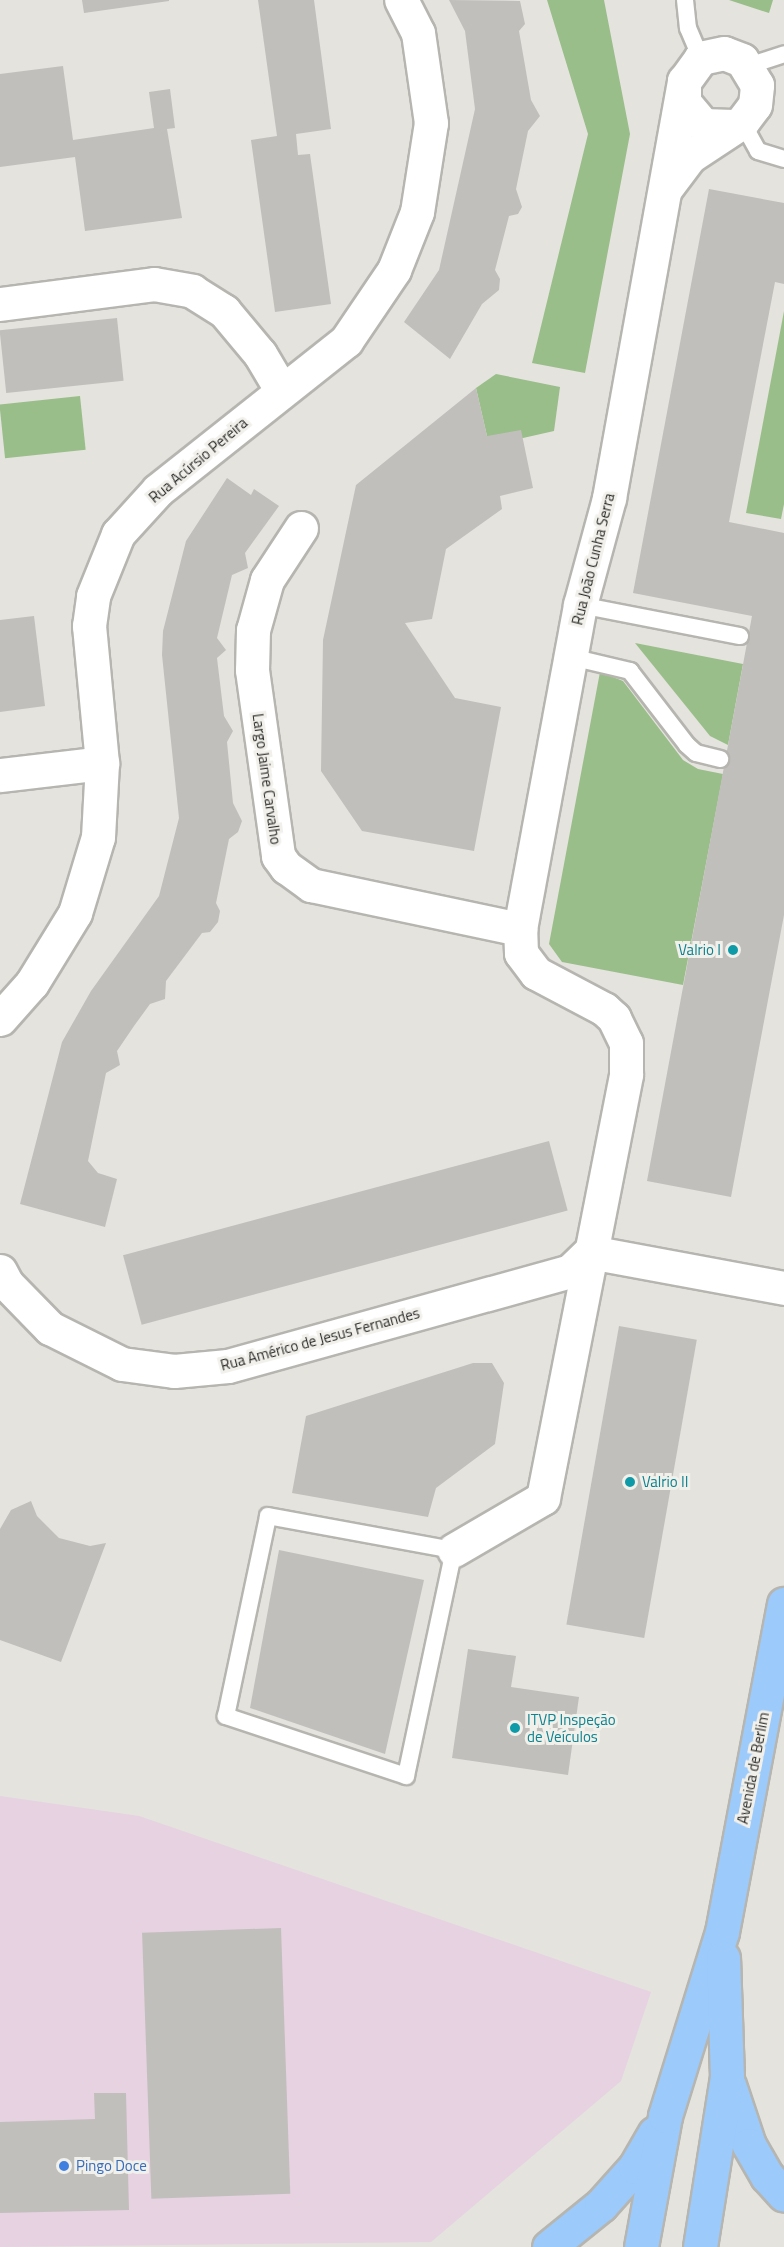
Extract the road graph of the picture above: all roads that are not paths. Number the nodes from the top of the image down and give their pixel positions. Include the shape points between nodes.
1 (401, 0) edge
2 (685, 0) edge
3 (784, 54) edge
4 (748, 66) junction
5 (693, 70) junction
6 (737, 124) junction
7 (784, 159) edge
8 (665, 189) junction
9 (0, 304) edge
10 (282, 391) junction
11 (301, 528) dead end
12 (580, 605) junction
13 (740, 636) dead end
14 (571, 657) junction
15 (720, 759) dead end
16 (102, 763) junction
17 (0, 775) edge
18 (520, 929) junction
19 (0, 1019) edge
20 (590, 1252) junction
21 (0, 1271) edge
22 (784, 1288) edge
23 (454, 1550) junction
24 (784, 1604) edge
25 (722, 1932) junction
26 (727, 2077) junction
27 (666, 2116) junction
28 (784, 2195) edge
29 (549, 2247) edge
30 (641, 2247) edge
31 (700, 2247) edge

1 - 10 street, Rua Acúrsio Pereira via 418,33 431,123 417,212 394,270 346,341
2 - 5 lane
3 - 4 lane
4 - 5 street via 723,53
4 - 6 street, Rua João Cunha Serra via 754,75 757,95 755,105
5 - 6 street via 684,102 695,119 713,128
5 - 8 street, Rua João Cunha Serra
6 - 7 lane via 758,150
6 - 8 street, Rua João Cunha Serra via 689,157
8 - 12 street, Rua João Cunha Serra via 609,498
9 - 10 street via 154,284 192,291 224,311 260,354
10 - 16 street, Rua Acúrsio Pereira via 158,490 118,534 93,596 89,626
11 - 18 street, Largo Jaime Carvalho via 267,580 253,630 252,670 278,856 311,885
12 - 13 lane
12 - 14 street, Rua João Cunha Serra
14 - 15 lane via 630,671 687,745 696,753
14 - 18 street, Rua João Cunha Serra
16 - 17 street
16 - 19 street, Rua Acúrsio Pereira via 98,837 75,913 32,983
18 - 20 street via 521,953 531,968 604,1009 622,1029 626,1043 626,1074
20 - 21 street, Rua Américo de Jesus Fernandes via 570,1271 228,1366 174,1371 122,1364 50,1328 7,1284
20 - 22 street
20 - 23 street via 543,1498
23 - 23 lane via 406,1776 226,1716 268,1516
24 - 25 main road, Avenida de Berlim
25 - 26 main road, Avenida de Berlim
25 - 27 main road, Avenida de Berlim
26 - 28 main road via 749,2145 767,2176
26 - 31 main road, Avenida de Berlim
27 - 29 main road via 635,2167 601,2205
27 - 30 main road, Avenida de Berlim

